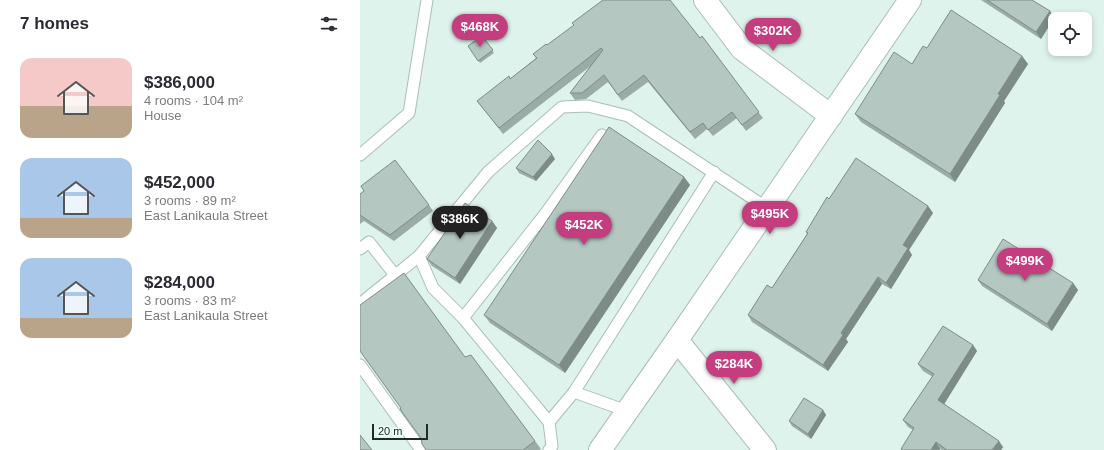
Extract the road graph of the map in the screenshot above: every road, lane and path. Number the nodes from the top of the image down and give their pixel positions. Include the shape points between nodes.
1 (427, 0) edge
2 (705, 0) edge
3 (910, 0) edge
4 (831, 116) junction
5 (602, 135) edge
6 (360, 155) edge
7 (714, 172) junction
8 (767, 208) junction
9 (360, 249) edge
10 (420, 256) junction
11 (395, 275) junction
12 (360, 304) edge
13 (463, 318) junction
14 (677, 340) junction
15 (360, 365) edge
16 (574, 392) junction
17 (627, 411) junction
18 (548, 422) junction
19 (421, 450) edge
20 (549, 450) edge
21 (600, 450) edge
22 (764, 450) edge

1 - 6 lane via 409,113
2 - 4 street via 742,49
3 - 4 street
4 - 8 street
5 - 13 lane via 545,214
7 - 8 lane
7 - 10 lane via 628,116 588,106 562,107 488,172
7 - 16 lane
8 - 14 street
9 - 11 lane via 369,242
10 - 11 lane
10 - 13 lane via 433,288
11 - 12 lane
13 - 18 lane
14 - 17 street
14 - 22 street
15 - 19 lane
16 - 17 lane
16 - 18 lane
17 - 21 street
18 - 20 lane via 552,446

